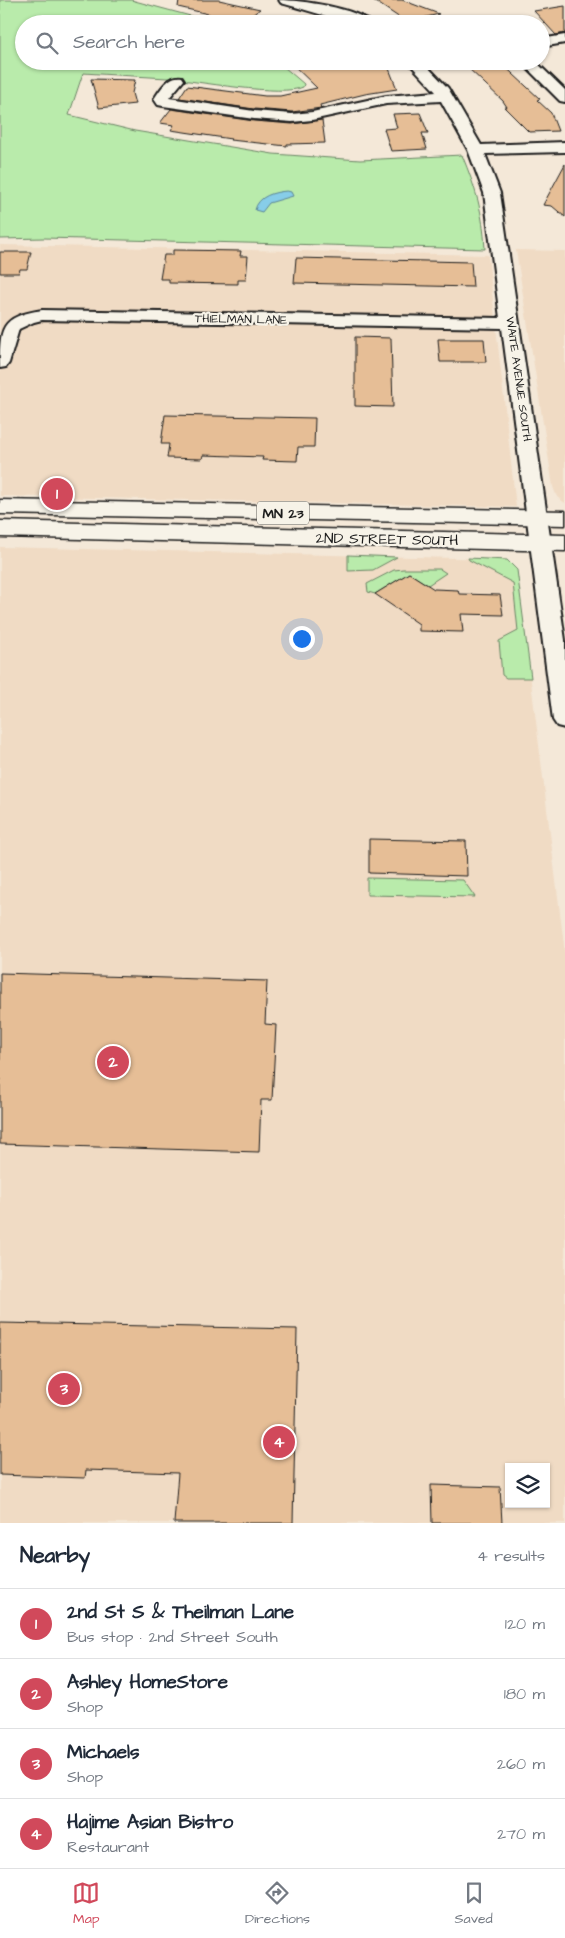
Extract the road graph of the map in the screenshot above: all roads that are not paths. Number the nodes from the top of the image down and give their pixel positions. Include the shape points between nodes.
1 (293, 1) edge
2 (345, 15) edge
3 (565, 39) edge
4 (550, 41) edge
5 (426, 70) edge
6 (536, 70) edge
7 (177, 80) dead end
8 (446, 96) junction
9 (565, 98) edge
10 (565, 147) edge
11 (476, 150) junction
12 (511, 323) junction
13 (0, 363) edge
14 (0, 507) edge
15 (537, 518) junction
16 (565, 518) edge
17 (0, 529) edge
18 (540, 542) junction
19 (565, 543) edge
20 (565, 720) edge

1 - 2 street
3 - 4 street
5 - 8 street, WAITE AVENUE SOUTH
6 - 9 street
7 - 8 street via 163,102 273,117 312,116 386,100
8 - 11 street, WAITE AVENUE SOUTH
10 - 11 street
11 - 12 street, WAITE AVENUE SOUTH via 492,193
12 - 13 street, THIELMAN LANE via 42,315 11,326
12 - 15 street, WAITE AVENUE SOUTH
14 - 15 highway, 2ND STREET SOUTH / MN 23
15 - 16 highway, 2ND STREET SOUTH / MN 23
15 - 18 street, WAITE AVENUE SOUTH
17 - 18 highway, 2ND STREET SOUTH / MN 23
18 - 19 highway, 2ND STREET SOUTH / MN 23
18 - 20 street, WAITE AVENUE SOUTH

